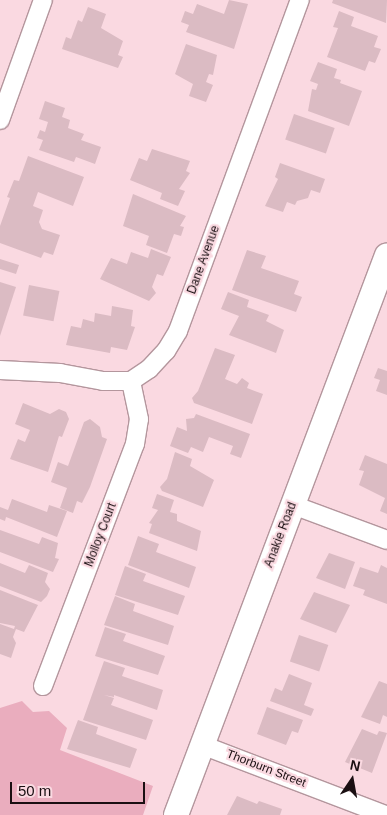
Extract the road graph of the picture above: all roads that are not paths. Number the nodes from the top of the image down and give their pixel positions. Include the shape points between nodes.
1 (43, 0) edge
2 (300, 0) edge
3 (0, 120) edge
4 (387, 256) edge
5 (0, 370) edge
6 (131, 381) junction
7 (293, 505) junction
8 (387, 540) edge
9 (43, 686) dead end
10 (202, 745) junction
11 (176, 815) edge
12 (386, 815) edge

1 - 3 street
2 - 6 street, Dane Avenue via 178,331 149,369
4 - 7 main road, Anakie Road
5 - 6 street
6 - 9 street, Molloy Court via 139,418 135,444
7 - 8 street
7 - 10 main road, Anakie Road
10 - 11 main road, Anakie Road
10 - 12 street, Thorburn Street

